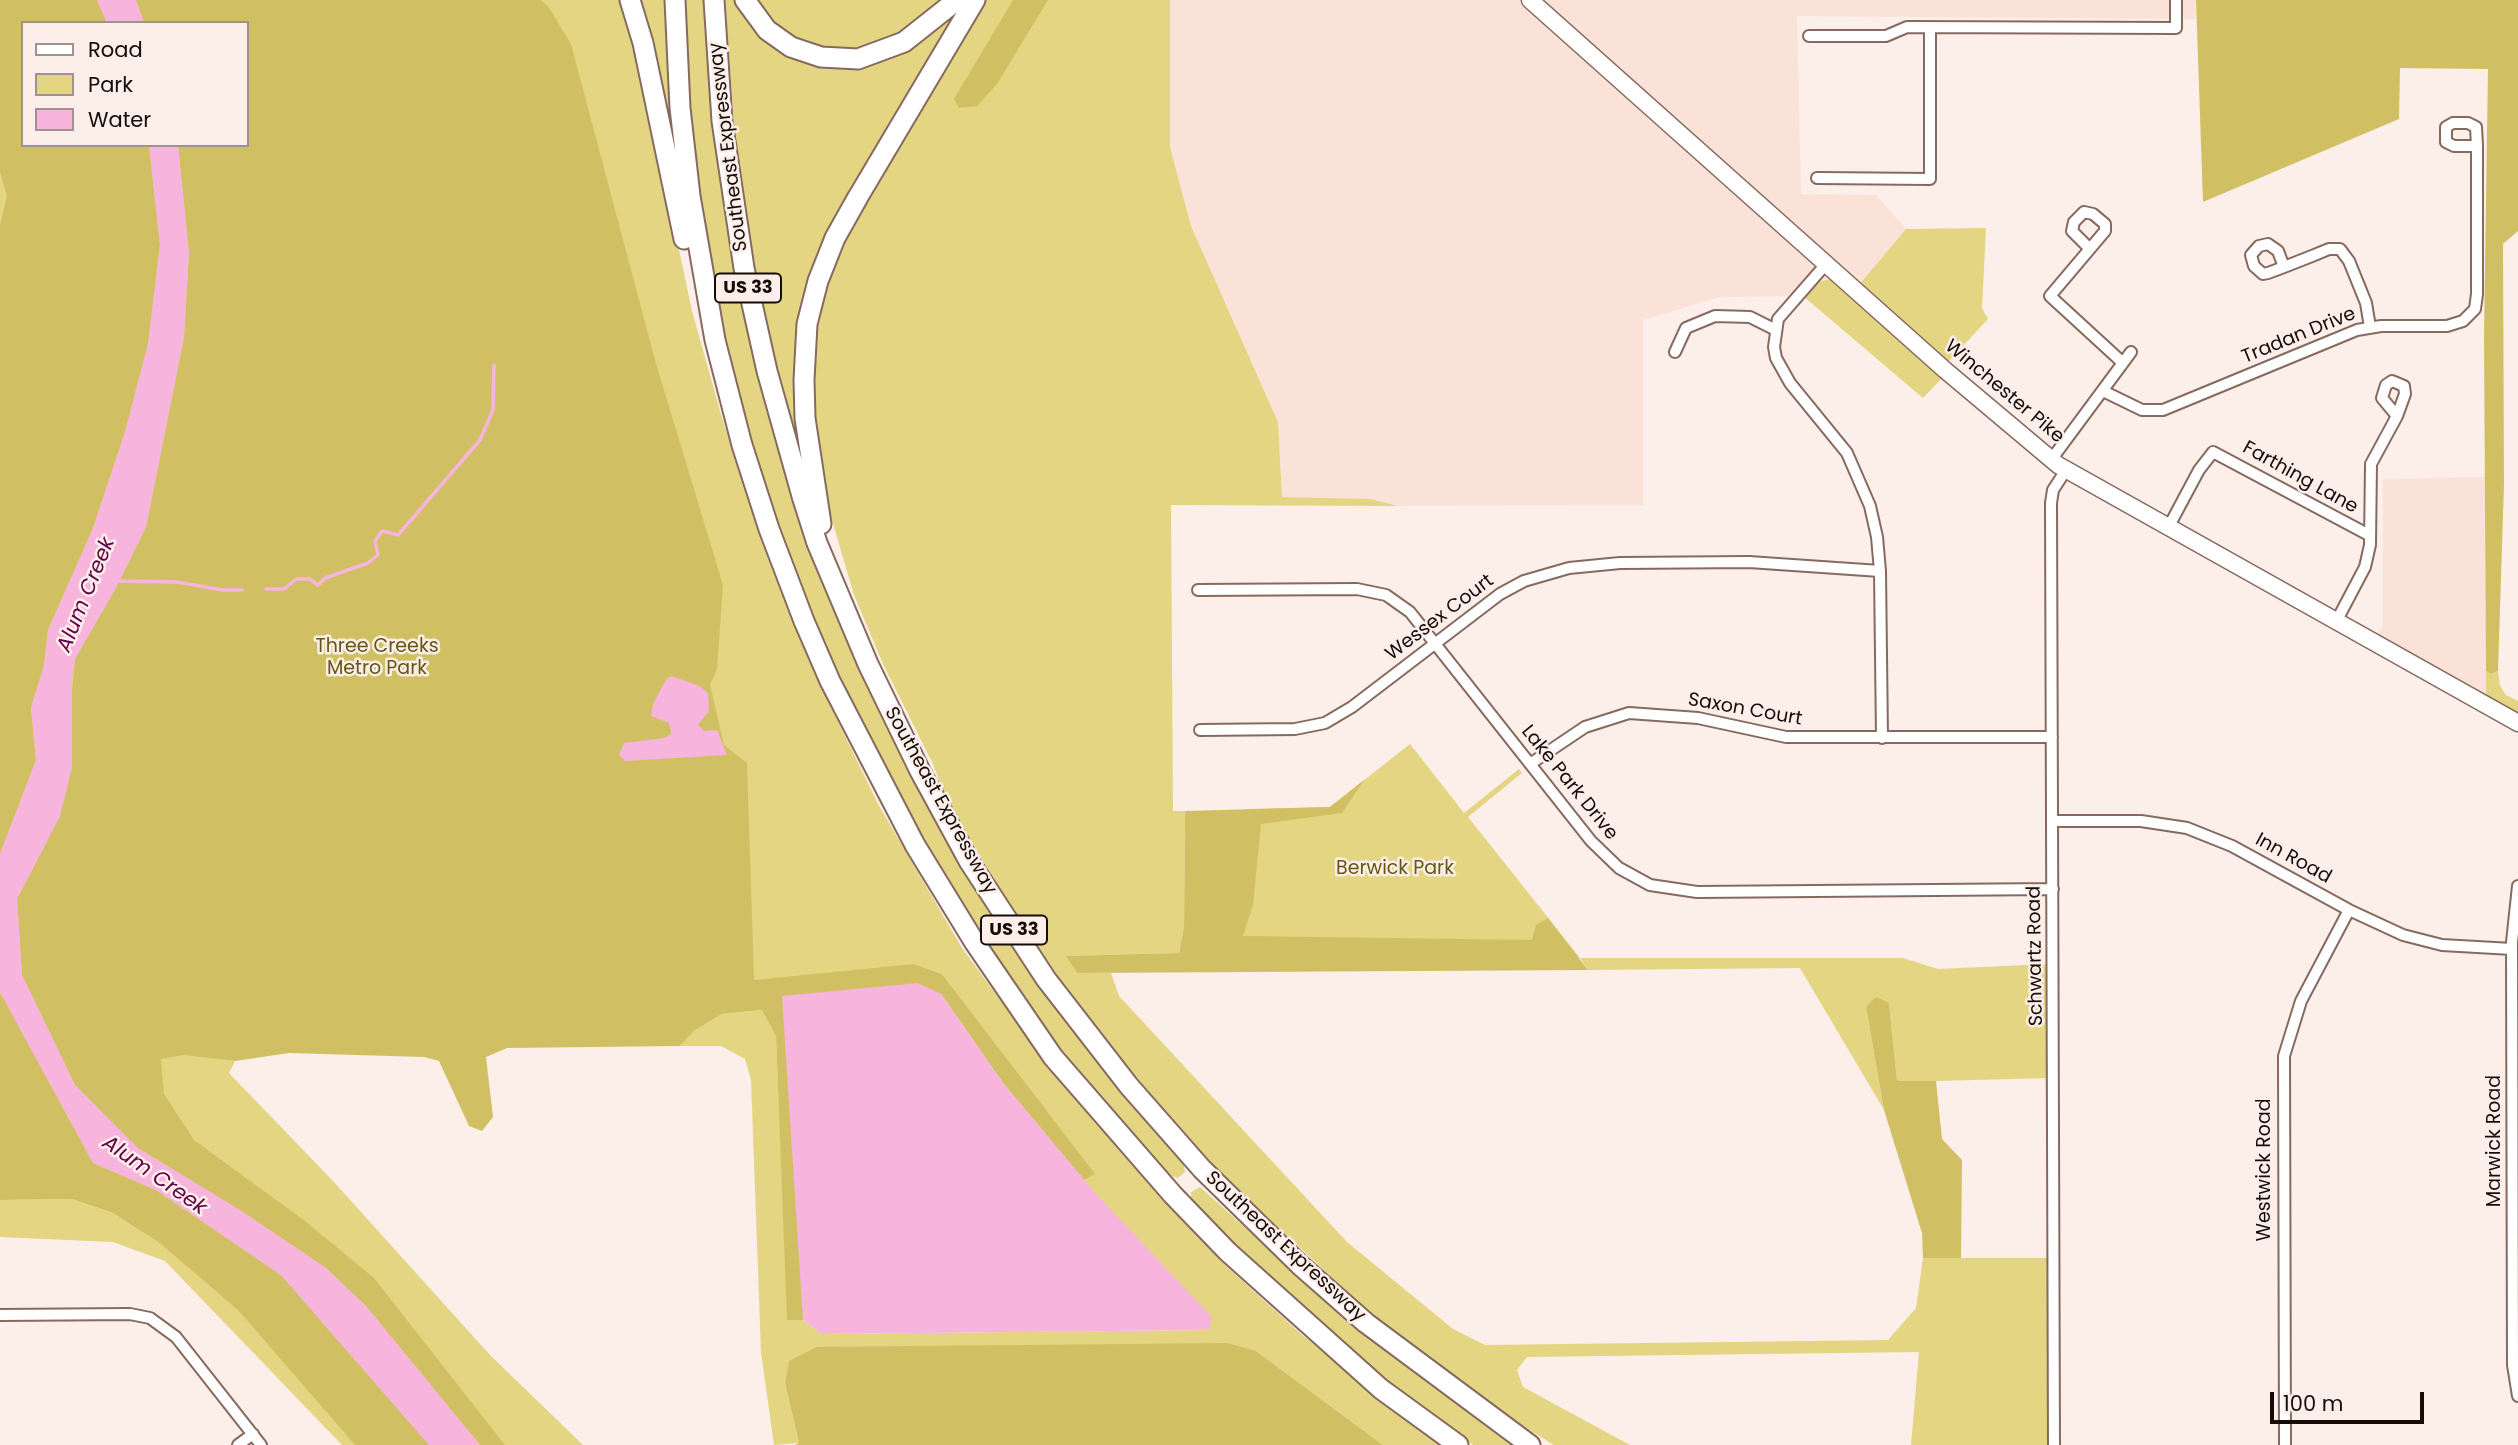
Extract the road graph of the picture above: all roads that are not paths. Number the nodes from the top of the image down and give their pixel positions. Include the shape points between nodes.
1 (630, 0) edge
2 (675, 0) edge
3 (714, 0) edge
4 (745, 0) edge
5 (957, 0) edge
6 (975, 0) edge
7 (1530, 0) edge
8 (2176, 0) edge
9 (1930, 28) junction
10 (1810, 36) dead end
11 (2477, 146) dead end
12 (1817, 178) dead end
13 (2089, 248) dead end
14 (1826, 264) junction
15 (2284, 267) dead end
16 (2370, 327) junction
17 (1774, 329) junction
18 (715, 340) junction
19 (1675, 352) dead end
20 (2131, 352) dead end
21 (2123, 363) junction
22 (2103, 391) junction
23 (2397, 416) dead end
24 (2051, 460) junction
25 (2066, 470) junction
26 (2168, 528) junction
27 (2370, 535) junction
28 (827, 567) junction
29 (1880, 571) junction
30 (1198, 590) dead end
31 (2336, 622) junction
32 (1434, 642) junction
33 (2518, 723) edge
34 (1200, 730) dead end
35 (2052, 737) junction
36 (1882, 738) junction
37 (1530, 764) junction
38 (2052, 821) junction
39 (2518, 886) edge
40 (2053, 889) junction
41 (2349, 910) junction
42 (2512, 949) junction
43 (2515, 1083) edge
44 (0, 1315) edge
45 (2518, 1396) edge
46 (253, 1434) junction
47 (238, 1445) edge
48 (261, 1445) edge
49 (1458, 1445) edge
50 (1530, 1445) edge
51 (2054, 1445) edge
52 (2285, 1445) edge

1 - 18 highway via 643,43 694,293
2 - 18 highway, Southeast Expressway / US 33 via 690,196
3 - 28 highway, Southeast Expressway / US 33 via 722,121 744,268 778,413
4 - 5 highway via 767,30 791,47 821,57 858,59 904,42
6 - 28 highway via 835,238 807,324 804,393
7 - 14 main road, Winchester Pike
8 - 9 street via 2176,28
9 - 10 street via 1907,27 1886,36
9 - 12 street via 1930,178
11 - 16 street, Tradan Drive via 2474,309 2463,321 2447,326
13 - 21 street via 2050,296
14 - 17 street via 1784,310
14 - 24 main road, Winchester Pike
15 - 16 street via 2329,248 2340,249 2366,303
16 - 22 street, Tradan Drive via 2163,410 2142,410
17 - 19 street via 1750,317 1715,316 1686,328
17 - 29 street via 1781,369 1847,453 1870,506
18 - 49 highway, Southeast Expressway / US 33 via 769,529 804,621 867,755 975,943 1053,1057 1173,1195 1228,1252 1381,1389
20 - 21 street
21 - 22 street
22 - 24 street
23 - 27 street via 2371,464
24 - 25 main road, Winchester Pike
25 - 26 main road, Winchester Pike
25 - 35 street, Schwartz Road via 2053,490 2051,503
26 - 27 street, Farthing Lane via 2213,452
26 - 31 main road, Winchester Pike
27 - 31 street via 2365,568
28 - 50 highway, Southeast Expressway / US 33 via 888,707 969,862 1046,979 1129,1086 1202,1169 1300,1265 1390,1343
29 - 32 street, Wessex Court via 1749,562 1569,568 1524,581 1500,594
29 - 36 street
30 - 32 street, Lake Park Drive via 1357,589 1386,595 1410,612
31 - 33 main road, Winchester Pike
32 - 34 street, Wessex Court via 1325,723 1295,729
32 - 37 street, Lake Park Drive
35 - 36 street, Saxon Court
35 - 38 street, Schwartz Road
36 - 37 street, Saxon Court via 1786,737 1698,718 1629,713 1585,727
37 - 40 street, Lake Park Drive via 1591,841 1619,868 1650,885 1668,889
38 - 40 street, Schwartz Road
38 - 41 street, Inn Road via 2141,821 2187,828 2232,845
39 - 42 street, Marwick Road
40 - 51 street, Schwartz Road
41 - 42 street, Inn Road via 2423,941
41 - 52 street, Westwick Road via 2301,1001 2284,1056
42 - 43 street, Marwick Road
43 - 45 street, Marwick Road via 2514,1365
44 - 46 street via 130,1314 150,1318 176,1337
46 - 47 street
46 - 48 street

